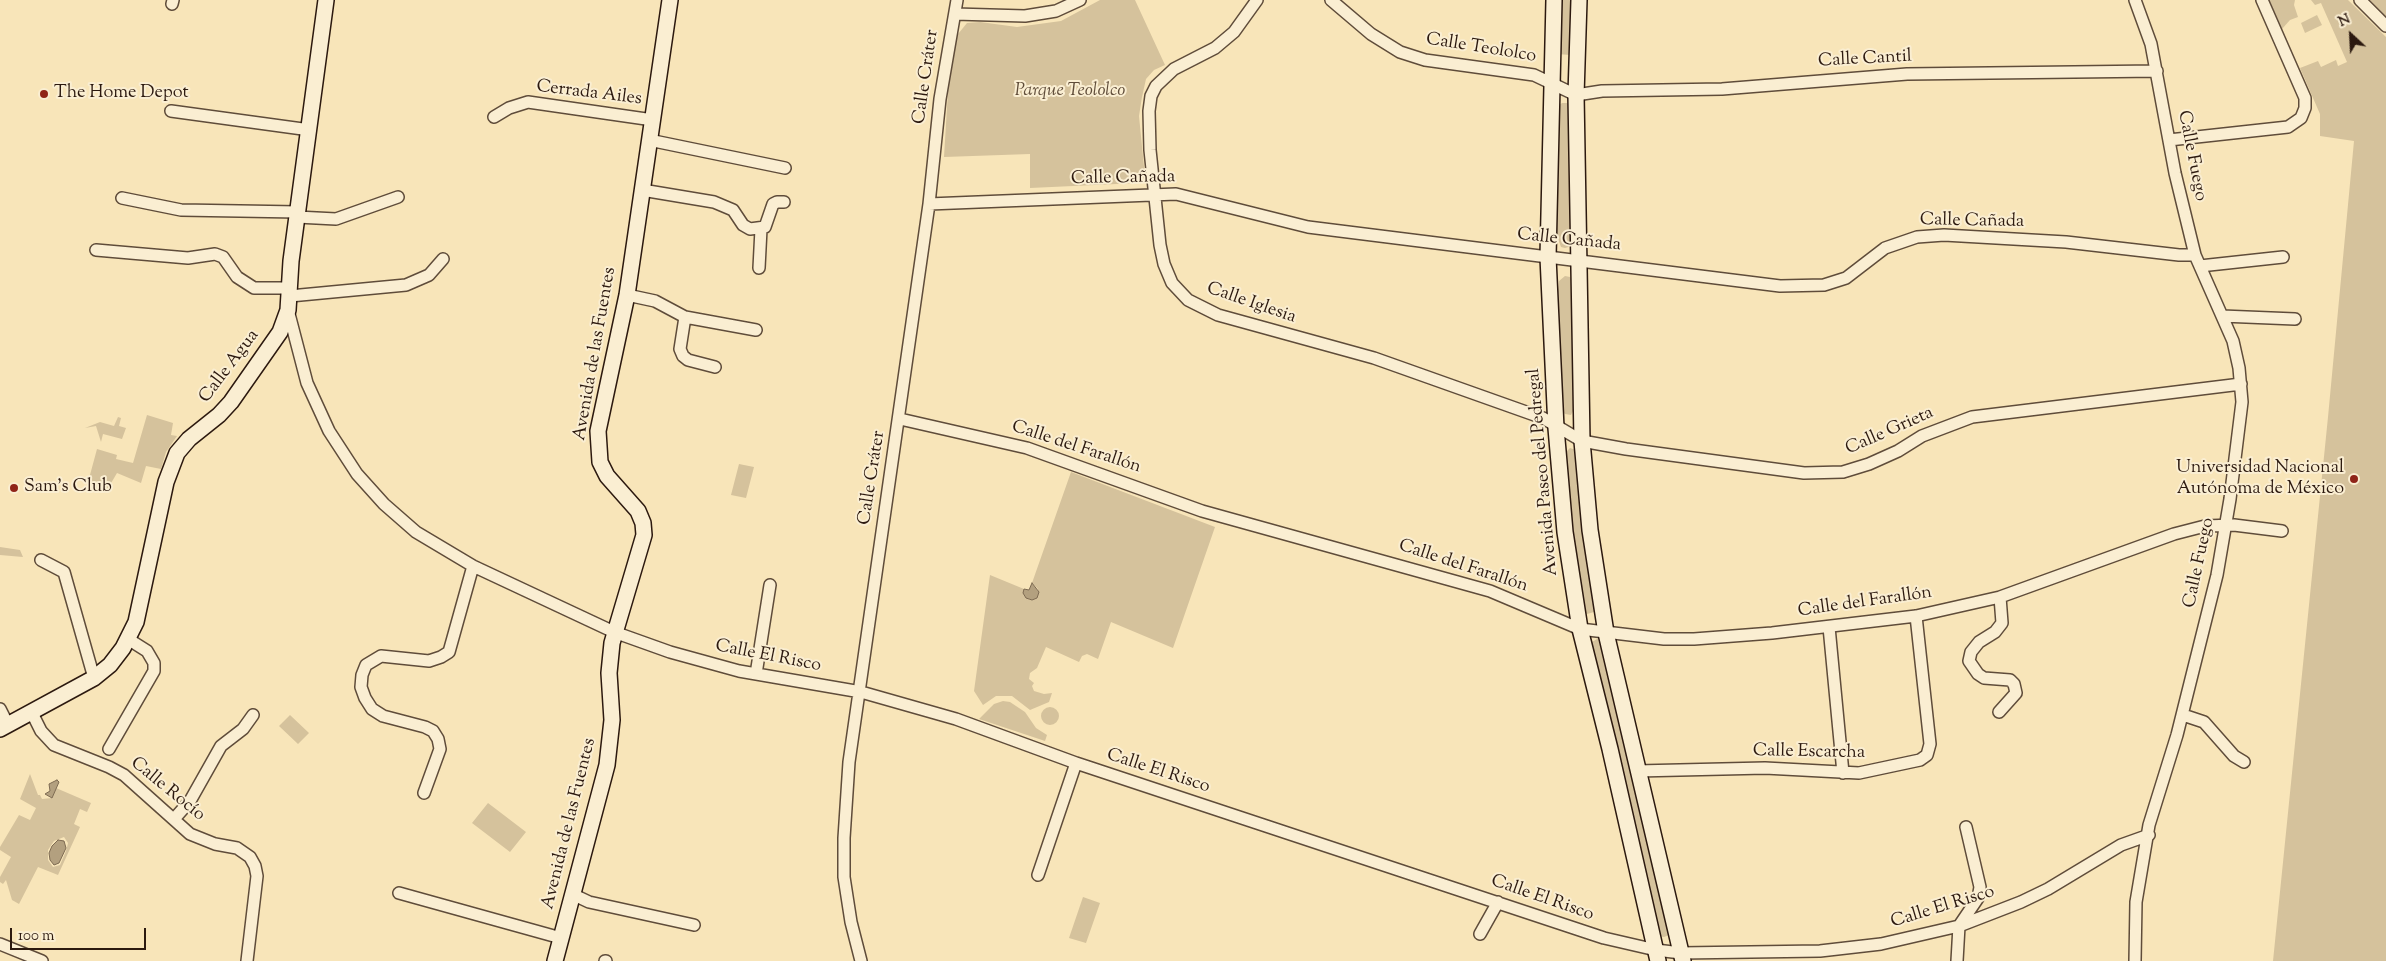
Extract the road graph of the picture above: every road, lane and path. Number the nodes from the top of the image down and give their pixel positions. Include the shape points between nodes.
1 (326, 0) edge
2 (670, 0) edge
3 (957, 0) edge
4 (1080, 0) edge
5 (1256, 0) edge
6 (1331, 0) edge
7 (1554, 0) edge
8 (1579, 0) edge
9 (2136, 0) edge
10 (2262, 0) edge
11 (2360, 0) edge
12 (954, 14) junction
13 (2386, 26) edge
14 (2157, 71) junction
15 (1551, 84) junction
16 (1576, 95) junction
17 (171, 111) dead end
18 (494, 117) dead end
19 (653, 120) junction
20 (310, 130) junction
21 (649, 140) junction
22 (2169, 140) junction
23 (785, 168) dead end
24 (649, 191) junction
25 (1155, 193) junction
26 (398, 197) dead end
27 (122, 198) dead end
28 (784, 202) dead end
29 (929, 204) junction
30 (298, 214) junction
31 (761, 229) junction
32 (96, 250) dead end
33 (2195, 254) junction
34 (1548, 257) junction
35 (2282, 257) dead end
36 (443, 259) dead end
37 (1580, 259) junction
38 (2200, 266) junction
39 (759, 268) dead end
40 (626, 295) junction
41 (290, 298) junction
42 (2222, 316) junction
43 (684, 318) junction
44 (2296, 319) dead end
45 (756, 330) dead end
46 (715, 366) dead end
47 (2241, 384) junction
48 (900, 419) junction
49 (1556, 428) junction
50 (1582, 441) junction
51 (2226, 525) junction
52 (2282, 531) dead end
53 (41, 560) dead end
54 (472, 566) junction
55 (770, 584) dead end
56 (2000, 598) junction
57 (1916, 616) junction
58 (1829, 626) junction
59 (1580, 629) junction
60 (614, 632) junction
61 (1606, 633) junction
62 (128, 639) junction
63 (756, 674) junction
64 (94, 678) junction
65 (861, 692) junction
66 (0, 709) edge
67 (1999, 712) dead end
68 (32, 713) junction
69 (253, 715) dead end
70 (2182, 715) junction
71 (4, 727) edge
72 (108, 749) dead end
73 (2244, 762) dead end
74 (1076, 763) junction
75 (1637, 772) junction
76 (1843, 773) junction
77 (424, 793) dead end
78 (174, 819) junction
79 (1966, 827) dead end
80 (2149, 835) junction
81 (1038, 874) dead end
82 (399, 893) dead end
83 (572, 894) junction
84 (1498, 902) junction
85 (694, 925) dead end
86 (1959, 926) junction
87 (1480, 934) dead end
88 (562, 938) junction
89 (0, 944) edge
90 (1657, 956) edge
91 (1682, 957) edge
92 (42, 961) edge
93 (247, 961) edge
94 (554, 961) edge
95 (861, 961) edge
96 (1957, 961) edge
97 (2135, 961) edge

1 - 20 main road, Calle Agua
2 - 19 main road, Avenida de las Fuentes
3 - 12 street, Calle Cráter
4 - 12 street via 1056,11 1025,16
5 - 25 street, Calle Iglesia via 1234,32 1214,48 1174,69 1150,96 1150,150
6 - 15 street, Calle Teololco via 1371,34 1400,52 1425,60 1534,75
7 - 15 main road, Avenida Paseo del Pedregal
8 - 16 main road
9 - 14 street, Calle Fuego
10 - 22 street via 2305,98 2301,118 2288,127
11 - 13 street
12 - 29 street, Calle Cráter via 940,99
14 - 16 street, Calle Cantil via 1908,74 1722,89 1602,91
14 - 22 street, Calle Fuego
15 - 16 street, Calle Teololco
15 - 34 main road, Avenida Paseo del Pedregal
16 - 37 main road
17 - 20 street
18 - 19 street, Cerrada Ailes via 528,102
19 - 21 main road, Avenida de las Fuentes
20 - 30 main road, Calle Agua
21 - 23 street
21 - 24 main road, Avenida de las Fuentes
22 - 33 street, Calle Fuego
24 - 31 street via 714,202 732,210 743,226
24 - 40 main road, Avenida de las Fuentes
25 - 29 street, Calle Cañada
25 - 34 street, Calle Cañada via 1176,194 1308,227
25 - 49 street, Calle Iglesia via 1164,264 1172,283 1188,300 1218,315 1374,358 1542,418
26 - 30 street via 336,219
27 - 30 street via 182,210
28 - 31 street via 773,204 765,227
29 - 48 street, Calle Cráter
30 - 41 main road, Calle Agua via 291,261
31 - 39 street
32 - 41 street via 188,258 215,254 223,257 244,283
33 - 37 street, Calle Cañada via 2066,242 1944,235 1917,237 1885,248 1846,278 1824,285 1803,286 1780,286
33 - 38 street, Calle Fuego
34 - 37 street, Calle Cañada
34 - 49 main road, Avenida Paseo del Pedregal
35 - 38 street
36 - 41 street via 429,274 406,285
37 - 50 main road
38 - 42 street, Calle Fuego
40 - 43 street via 655,301
40 - 60 main road, Avenida de las Fuentes via 598,431 598,447 600,462 607,476 638,511 644,534
41 - 54 street, Calle El Risco via 307,383 329,431 357,474 416,532
41 - 62 main road, Calle Agua via 280,332 231,402 183,445 174,460 166,482 136,622
42 - 44 street
42 - 47 street, Calle Fuego via 2232,341
43 - 45 street
43 - 46 street via 680,349 683,356
47 - 50 street, Calle Grieta via 1972,417 1922,436 1869,464 1843,472 1804,473
47 - 51 street, Calle Fuego via 2242,402
48 - 59 street, Calle del Farallón via 1027,448 1202,511 1490,590
48 - 65 street, Calle Cráter via 881,534
49 - 50 street, Calle Grieta
49 - 59 main road, Avenida Paseo del Pedregal via 1565,532
50 - 61 main road via 1590,530
51 - 52 street, Calle del Farallón
51 - 56 street, Calle del Farallón via 2205,526 2174,534
51 - 70 street, Calle Fuego via 2217,576
53 - 64 street via 64,572
54 - 60 street, Calle El Risco
54 - 77 street via 449,652 429,661 381,656 366,665 362,675 363,693 372,709 383,716 425,727 438,739 440,749
55 - 63 street
56 - 57 street, Calle del Farallón
56 - 67 street via 2002,623 1979,642 1969,661 1984,678 2010,680 2014,684 2016,694
57 - 58 street, Calle del Farallón
57 - 76 street, Calle Escarcha via 1930,744 1927,755 1909,764 1874,772
58 - 61 street, Calle del Farallón via 1694,639
58 - 76 street
59 - 61 street, Calle del Farallón
59 - 90 main road, Avenida Paseo del Pedregal
60 - 63 street, Calle El Risco via 696,660
60 - 83 main road, Avenida de las Fuentes via 609,664 610,751
61 - 75 main road
62 - 64 main road, Calle Agua via 110,665
62 - 72 street via 147,652 154,663 154,671
63 - 65 street, Calle El Risco
64 - 68 main road, Calle Agua
65 - 74 street, Calle El Risco via 956,719
65 - 95 street, Calle Cráter via 849,762 844,838 844,877
66 - 71 street
68 - 71 main road, Calle Agua
68 - 78 street, Calle Rocío via 41,731 54,745 117,771
69 - 78 street via 221,746 190,801
70 - 73 street via 2204,722 2234,756
70 - 80 street, Calle Fuego
74 - 81 street
74 - 84 street, Calle El Risco
75 - 76 street, Calle Escarcha via 1765,768
75 - 91 main road
78 - 93 street, Calle Rocío via 198,838 237,848 253,861 258,876
79 - 86 street via 1980,887 1978,898
80 - 86 street, Calle El Risco via 2121,845 2021,902
80 - 97 street, Calle Fuego via 2136,902
82 - 88 street
83 - 85 street via 589,902
83 - 88 main road, Avenida de las Fuentes
84 - 87 street
84 - 90 street, Calle El Risco
86 - 91 street, Calle El Risco via 1881,944 1820,951
86 - 96 street
88 - 94 main road, Avenida de las Fuentes
89 - 92 street
90 - 91 street, Calle El Risco

